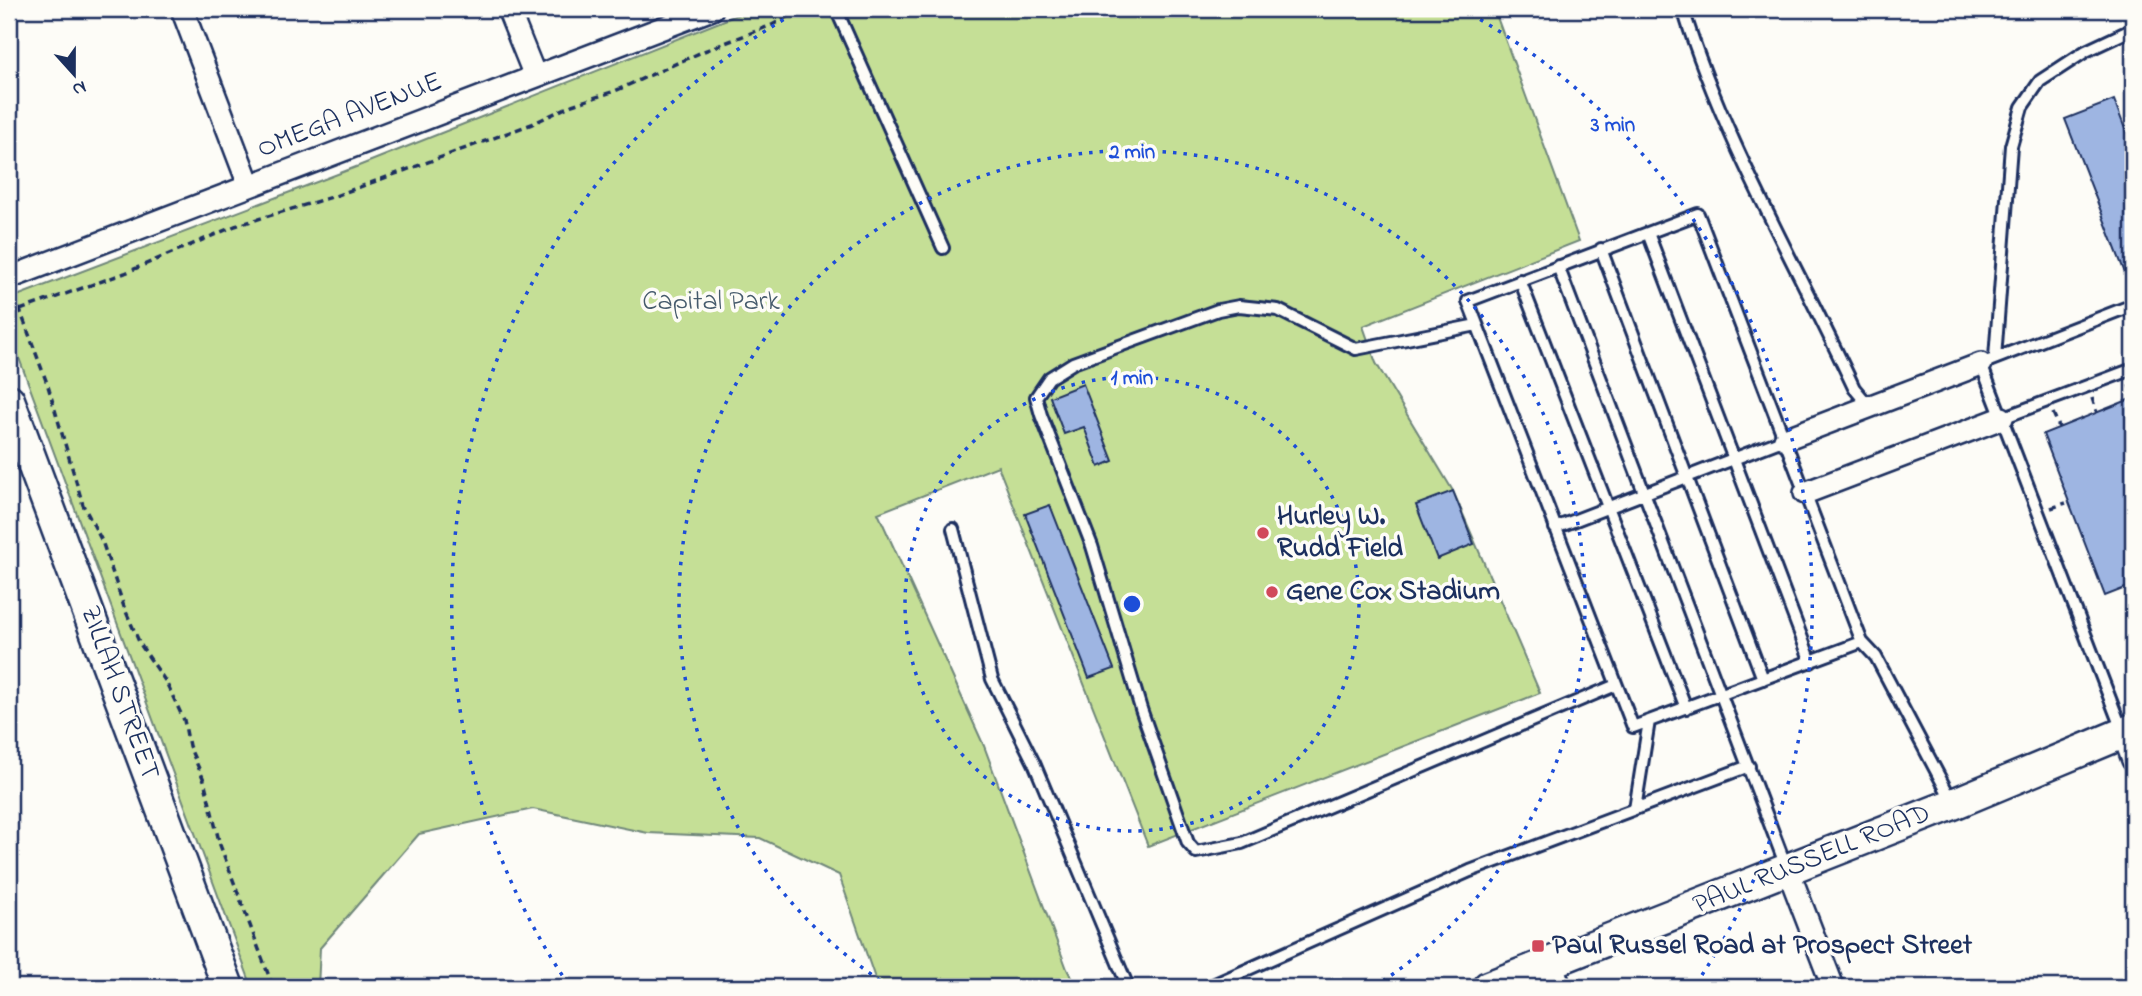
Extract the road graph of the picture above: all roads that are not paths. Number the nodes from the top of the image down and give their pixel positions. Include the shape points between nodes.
1 (182, 9) edge
2 (508, 9) edge
3 (712, 9) edge
4 (836, 9) edge
5 (1683, 9) edge
6 (2133, 29) edge
7 (535, 76) junction
8 (249, 185) junction
9 (1648, 233) junction
10 (943, 248) dead end
11 (1601, 249) junction
12 (1559, 266) junction
13 (9, 278) edge
14 (1520, 280) junction
15 (2133, 305) edge
16 (1477, 325) junction
17 (1988, 361) junction
18 (2133, 369) edge
19 (9, 400) edge
20 (1869, 407) junction
21 (2002, 418) junction
22 (1785, 439) junction
23 (1734, 459) junction
24 (1687, 477) junction
25 (1646, 493) junction
26 (1805, 493) junction
27 (1608, 507) junction
28 (1555, 528) junction
29 (953, 529) dead end
30 (1862, 642) junction
31 (1811, 662) junction
32 (1763, 679) junction
33 (1616, 685) junction
34 (1722, 694) junction
35 (1686, 708) junction
36 (1649, 721) junction
37 (2130, 741) edge
38 (1749, 766) junction
39 (1953, 804) junction
40 (1635, 809) junction
41 (1788, 870) junction
42 (1556, 975) edge
43 (228, 987) edge
44 (1128, 987) edge
45 (1208, 987) edge
46 (1488, 987) edge
47 (1833, 987) edge

1 - 8 street
2 - 7 street
3 - 7 street, OMEGA AVENUE
4 - 10 lane
5 - 20 lane via 1718,106 1854,388
6 - 17 lane via 2086,51 2040,81 2022,107 2011,146
7 - 8 street, OMEGA AVENUE
8 - 13 street, OMEGA AVENUE
9 - 11 lane
9 - 22 lane via 1698,214
9 - 23 lane
11 - 12 lane
11 - 24 lane
12 - 14 lane
12 - 25 lane
14 - 16 lane via 1468,301
14 - 27 lane
15 - 17 lane
16 - 28 lane
16 - 33 lane via 1356,349 1278,310 1239,306 1073,363 1049,378 1036,397 1092,546 1141,709 1188,843 1196,852 1242,843
17 - 20 street
17 - 21 lane
18 - 21 lane
19 - 43 street, ZILLAH STREET
20 - 22 street
21 - 26 street
21 - 37 lane
22 - 23 lane
22 - 26 lane
23 - 24 lane
23 - 31 lane
24 - 25 lane
24 - 32 lane
25 - 27 lane
25 - 34 lane
26 - 30 lane
27 - 28 lane
27 - 35 lane
28 - 33 lane
29 - 44 lane via 992,678 1034,763
30 - 31 lane
30 - 39 lane via 1877,657
31 - 32 lane
32 - 34 lane
33 - 36 lane via 1633,727
34 - 35 lane
34 - 38 lane
35 - 36 lane
36 - 40 lane
37 - 39 street, PAUL RUSSELL ROAD
38 - 40 lane
38 - 41 lane
39 - 41 street, PAUL RUSSELL ROAD
40 - 45 lane via 1470,871
41 - 42 street, PAUL RUSSELL ROAD
41 - 47 street
42 - 46 street, PAUL RUSSELL ROAD

